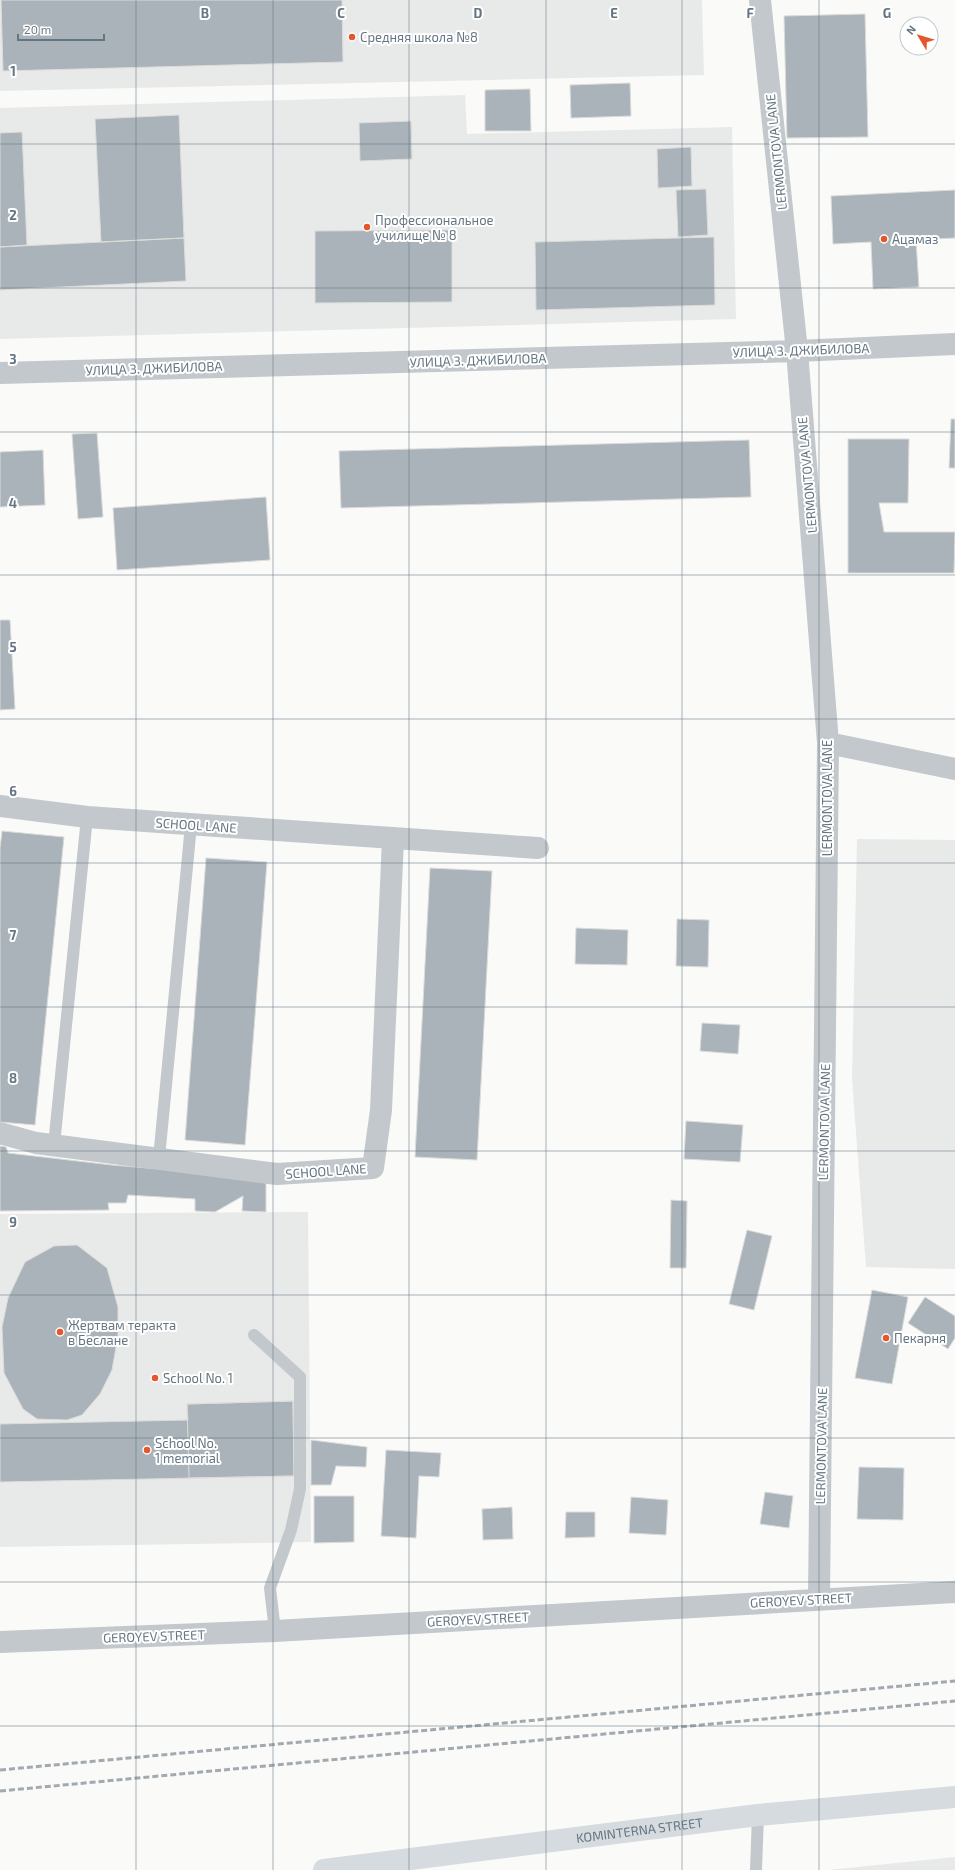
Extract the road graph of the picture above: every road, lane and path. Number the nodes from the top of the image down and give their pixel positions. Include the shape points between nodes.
1 (760, 0) edge
2 (955, 344) edge
3 (797, 351) junction
4 (0, 373) edge
5 (828, 743) junction
6 (955, 769) edge
7 (0, 806) edge
8 (87, 817) junction
9 (191, 825) junction
10 (393, 839) junction
11 (538, 848) dead end
12 (0, 1133) edge
13 (54, 1145) junction
14 (159, 1158) junction
15 (254, 1334) dead end
16 (955, 1592) edge
17 (819, 1599) junction
18 (275, 1631) junction
19 (0, 1642) edge
20 (955, 1797) edge
21 (758, 1815) junction
22 (363, 1868) edge
23 (324, 1870) edge
24 (756, 1870) edge

1 - 3 street, LERMONTOVA LANE
2 - 3 street, УЛИЦА З. ДЖИБИЛОВА
3 - 4 street, УЛИЦА З. ДЖИБИЛОВА
3 - 5 street, LERMONTOVA LANE
5 - 6 street
5 - 17 street, LERMONTOVA LANE
7 - 8 street, SCHOOL LANE
8 - 9 street, SCHOOL LANE
8 - 13 lane
9 - 10 street, SCHOOL LANE
9 - 14 lane
10 - 11 street, SCHOOL LANE
10 - 14 street, SCHOOL LANE via 381,1110 373,1168 277,1174
12 - 13 street, SCHOOL LANE
13 - 14 street, SCHOOL LANE
15 - 18 lane via 300,1377 300,1489 291,1530 270,1588
16 - 17 street, GEROYEV STREET
17 - 18 street, GEROYEV STREET
18 - 19 street, GEROYEV STREET
20 - 21 street, KOMINTERNA STREET
21 - 22 street, KOMINTERNA STREET
21 - 24 lane
22 - 23 street, KOMINTERNA STREET

